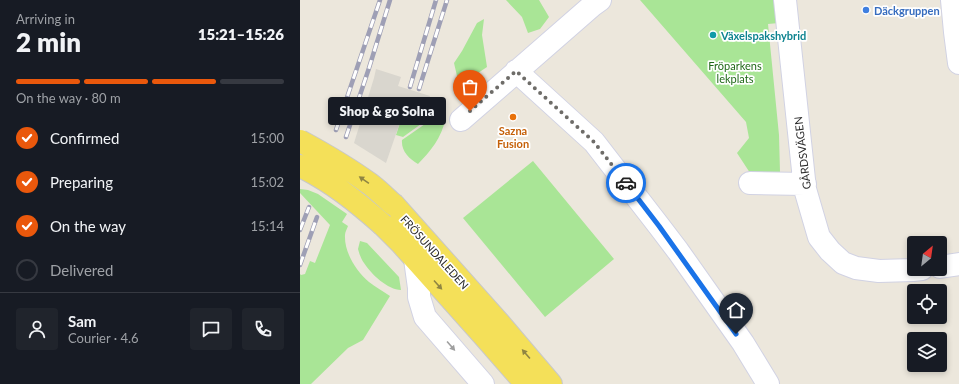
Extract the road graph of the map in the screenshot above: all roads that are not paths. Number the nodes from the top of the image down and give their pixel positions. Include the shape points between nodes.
1 (600, 0) edge
2 (785, 0) edge
3 (952, 0) edge
4 (959, 63) edge
5 (516, 71) junction
6 (461, 120) dead end
7 (300, 141) edge
8 (300, 166) edge
9 (750, 183) dead end
10 (805, 184) junction
11 (415, 259) junction
12 (959, 264) edge
13 (947, 266) edge
14 (907, 270) edge
15 (484, 384) edge
16 (526, 384) edge
17 (551, 384) edge
18 (768, 384) edge

1 - 5 street
2 - 10 street, GÅRDSVÄGEN
3 - 4 street
5 - 6 street
5 - 18 street via 594,142 673,245 743,343
17 -> 7 main road, FRÖSUNDALEDEN, bridge via 394,205 349,170
8 - 11 main road, FRÖSUNDALEDEN, bridge via 341,190 383,225
9 - 10 street
10 - 14 street, GÅRDSVÄGEN via 819,237 830,252 843,263 856,268 879,271
11 -> 15 street via 419,297 425,317
11 -> 16 main road, FRÖSUNDALEDEN
12 - 13 street

